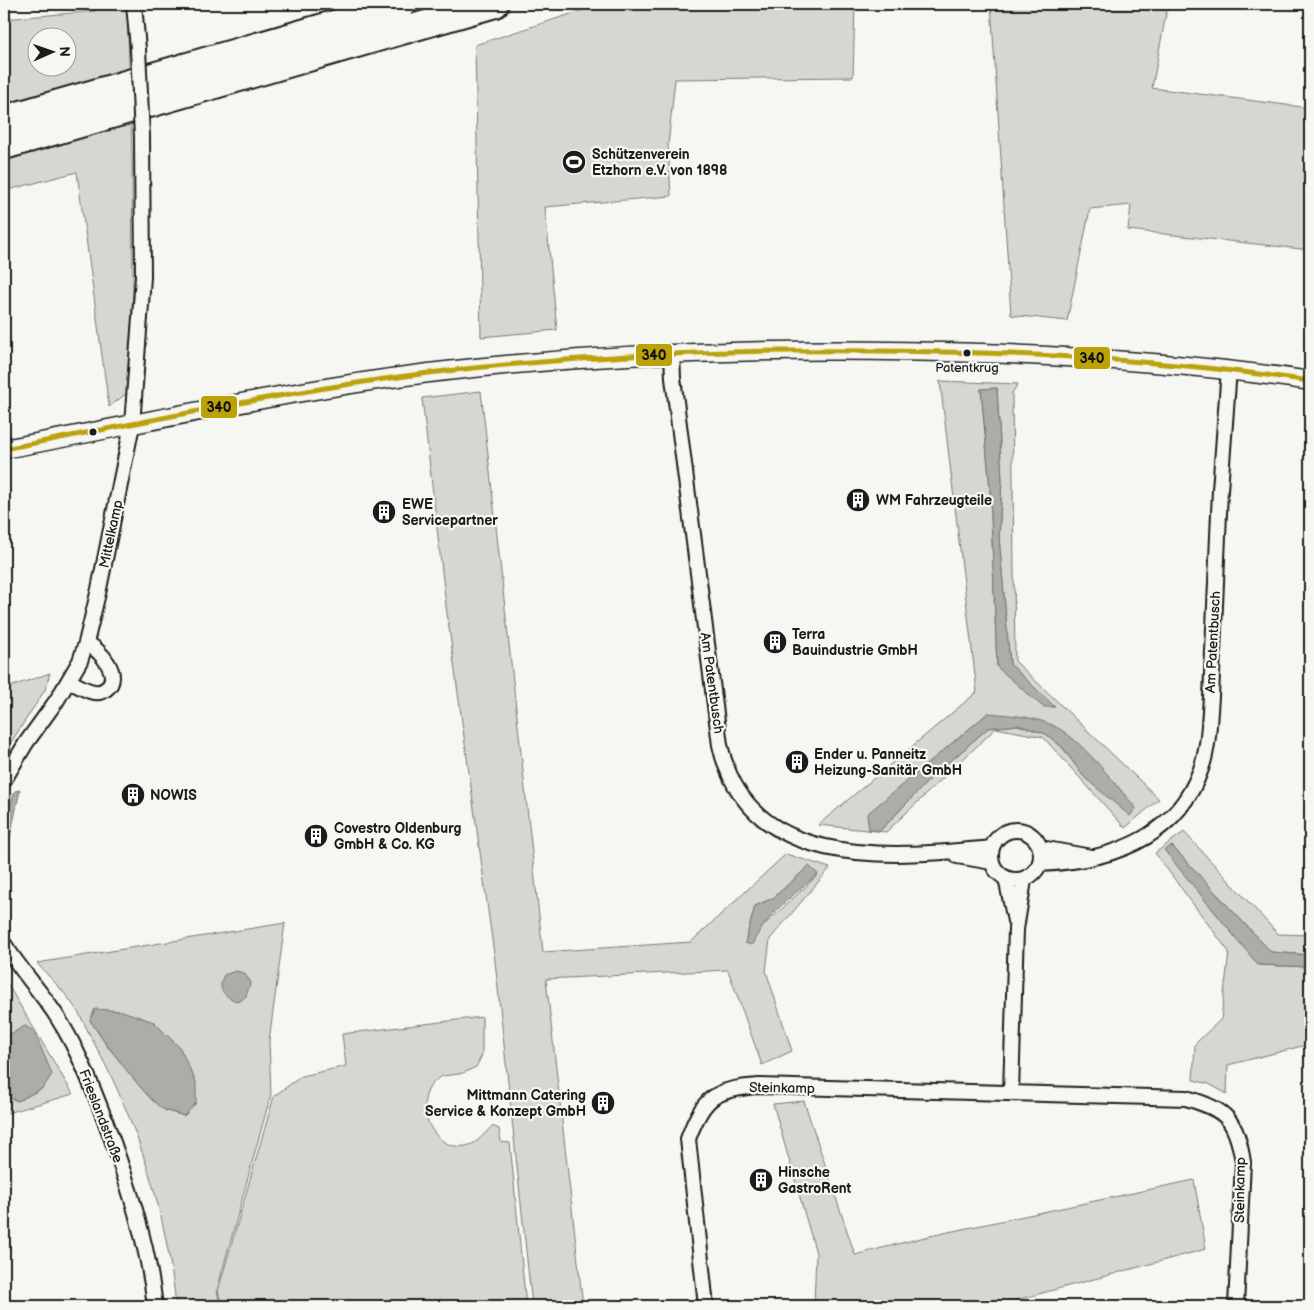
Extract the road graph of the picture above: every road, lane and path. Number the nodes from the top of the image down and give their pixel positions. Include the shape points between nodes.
1 (134, 4) edge
2 (403, 4) edge
3 (495, 4) edge
4 (4, 119) edge
5 (4, 146) edge
6 (672, 353) junction
7 (1229, 369) junction
8 (1310, 381) edge
9 (132, 425) junction
10 (4, 449) edge
11 (86, 643) junction
12 (69, 681) junction
13 (4, 780) edge
14 (992, 848) junction
15 (1041, 848) junction
16 (937, 853) junction
17 (1095, 857) junction
18 (992, 862) junction
19 (1040, 864) junction
20 (1006, 878) junction
21 (1024, 880) junction
22 (1016, 929) junction
23 (4, 944) edge
24 (1011, 1093) junction
25 (155, 1306) edge
26 (706, 1306) edge
27 (1236, 1306) edge

1 - 9 street, Mittelkamp, bridge via 142,137 143,277
2 - 4 highway
3 - 5 highway
6 - 7 street via 802,349 951,352 1084,356
6 - 9 street via 443,372 234,403
6 - 16 street, Am Patentbusch via 720,745 732,783 757,816 797,839 838,850
7 - 8 street
7 - 17 street, Am Patentbusch via 1210,705 1202,768 1183,803 1162,828 1135,844
9 - 10 street
9 - 11 street, Mittelkamp
11 - 12 street, Mittelkamp
11 - 12 street via 93,646 111,668 110,684 102,691 94,692
12 - 13 street, Mittelkamp
14 - 15 street via 1001,834 1016,830 1032,835
14 - 16 street, Am Patentbusch
14 - 18 street
15 - 17 street, Am Patentbusch
15 - 19 street
16 - 18 street, Am Patentbusch
17 - 19 street, Am Patentbusch
18 - 20 street
19 - 21 street
20 - 21 street
20 - 22 street
21 - 22 street
22 - 24 street
23 - 25 street, Frieslandstraße via 22,973 49,1005 73,1045 94,1093 133,1205
24 - 26 street, Steinkamp via 759,1086 724,1091 707,1102 697,1115 688,1139
24 - 27 street, Steinkamp via 1186,1098 1213,1106 1230,1120 1239,1140 1243,1162

